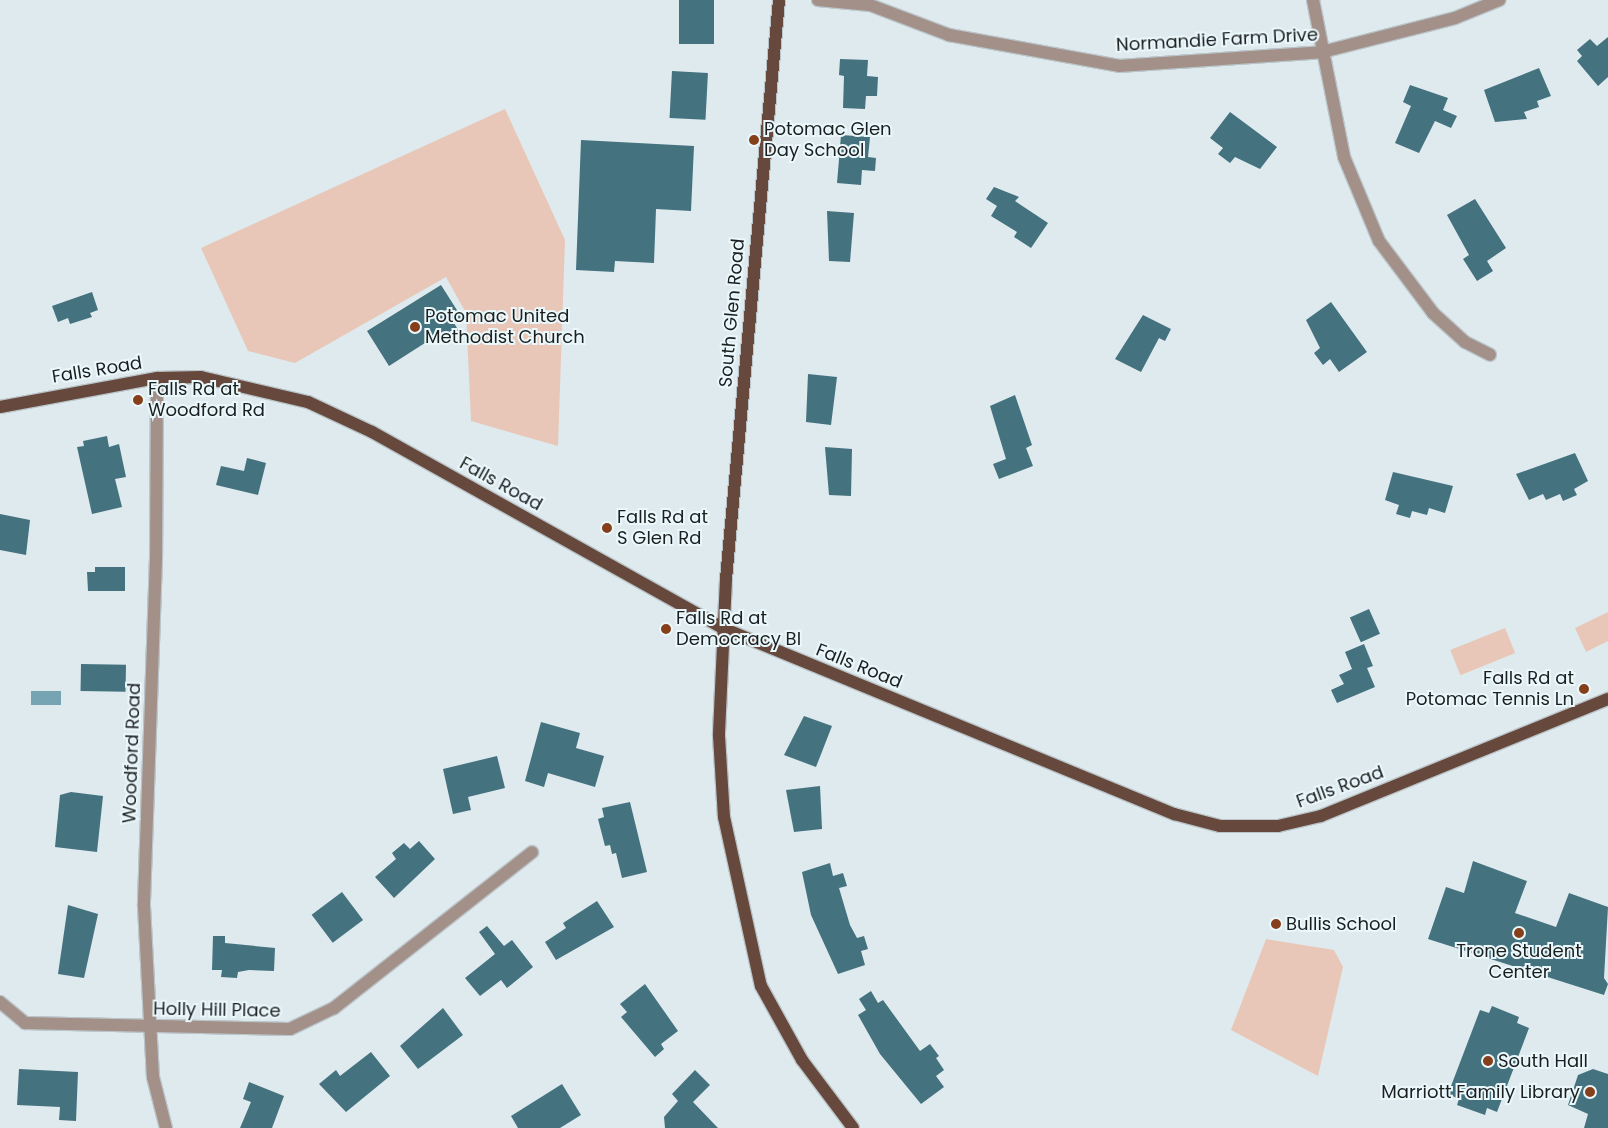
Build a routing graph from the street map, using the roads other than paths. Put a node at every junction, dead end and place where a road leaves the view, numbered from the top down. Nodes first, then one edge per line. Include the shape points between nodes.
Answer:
1 (779, 0) edge
2 (818, 0) edge
3 (1313, 0) edge
4 (1499, 0) edge
5 (1322, 52) junction
6 (1490, 354) dead end
7 (157, 378) junction
8 (0, 407) edge
9 (725, 630) junction
10 (1608, 699) edge
11 (532, 852) dead end
12 (0, 1002) edge
13 (149, 1026) junction
14 (166, 1128) edge
15 (853, 1128) edge

1 - 9 main road, South Glen Road
2 - 5 street, Normandie Farm Drive via 870,5 949,35 1119,66
3 - 5 street
4 - 5 street, Normandie Farm Drive via 1455,18
5 - 6 street via 1344,157 1379,241 1433,314 1465,342
7 - 8 main road, Falls Road
7 - 9 main road, Falls Road via 201,377 308,402 372,432
7 - 13 street, Woodford Road via 156,558 144,906
9 - 10 main road, Falls Road via 1174,814 1220,826 1278,826 1321,816
9 - 15 main road, South Glen Road via 719,736 724,817 744,924 761,986 802,1060
11 - 13 street, Holly Hill Place via 334,1008 290,1029
12 - 13 street, Holly Hill Place via 25,1023
13 - 14 street, Woodford Road via 154,1082

